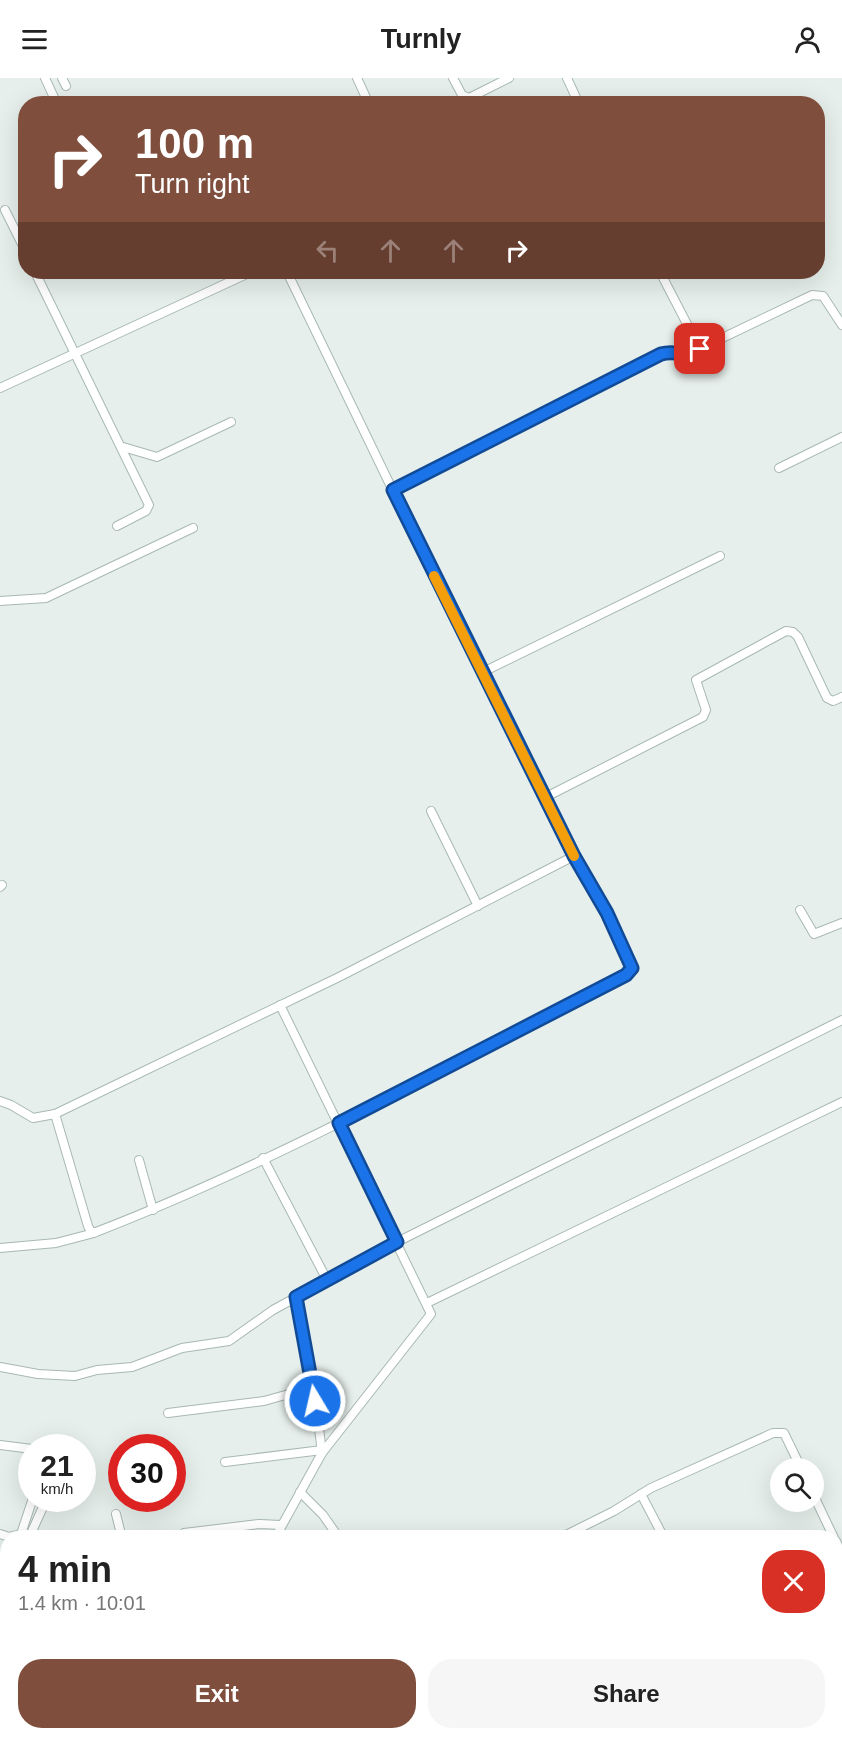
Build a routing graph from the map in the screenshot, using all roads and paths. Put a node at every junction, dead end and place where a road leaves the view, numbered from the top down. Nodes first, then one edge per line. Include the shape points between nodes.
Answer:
1 (45, 78) edge
2 (357, 78) edge
3 (453, 78) edge
4 (509, 78) edge
5 (567, 78) edge
6 (53, 96) edge
7 (365, 96) edge
8 (463, 96) edge
9 (478, 96) edge
10 (575, 96) edge
11 (5, 210) dead end
12 (18, 236) edge
13 (38, 279) edge
14 (236, 279) edge
15 (289, 279) edge
16 (664, 279) edge
17 (842, 325) edge
18 (700, 349) junction
19 (74, 353) junction
20 (0, 388) edge
21 (231, 422) dead end
22 (842, 437) edge
23 (123, 447) junction
24 (778, 468) dead end
25 (393, 490) junction
26 (117, 526) dead end
27 (193, 528) dead end
28 (720, 556) dead end
29 (0, 601) edge
30 (483, 672) junction
31 (842, 697) edge
32 (546, 797) junction
33 (431, 811) dead end
34 (574, 856) junction
35 (478, 906) junction
36 (800, 910) dead end
37 (842, 923) edge
38 (280, 1005) junction
39 (842, 1020) edge
40 (0, 1101) edge
41 (842, 1102) edge
42 (55, 1114) junction
43 (339, 1123) junction
44 (263, 1158) junction
45 (139, 1160) dead end
46 (153, 1210) junction
47 (94, 1233) junction
48 (397, 1242) junction
49 (0, 1248) edge
50 (327, 1280) junction
51 (296, 1297) junction
52 (427, 1304) junction
53 (0, 1367) edge
54 (314, 1387) junction
55 (168, 1413) dead end
56 (0, 1445) edge
57 (18, 1447) edge
58 (322, 1452) junction
59 (796, 1458) edge
60 (225, 1462) dead end
61 (300, 1492) junction
62 (641, 1494) junction
63 (28, 1512) edge
64 (41, 1512) edge
65 (822, 1512) edge
66 (116, 1514) dead end
67 (281, 1525) junction
68 (22, 1530) edge
69 (33, 1530) edge
70 (120, 1530) edge
71 (209, 1530) edge
72 (279, 1530) edge
73 (333, 1530) edge
74 (575, 1530) edge
75 (660, 1530) edge
76 (831, 1530) edge

1 - 6 street
2 - 7 street
3 - 8 street
4 - 9 street
5 - 10 street
11 - 12 street
13 - 19 street
14 - 19 street
15 - 25 street
16 - 18 street
17 - 18 street via 823,296 817,294
18 - 25 street via 686,355 661,354
19 - 20 street
19 - 23 street
21 - 23 street via 157,457
22 - 24 street
23 - 26 street via 149,506
25 - 30 street
27 - 29 street via 46,598
28 - 30 street
30 - 32 street
31 - 32 street via 833,701 827,698 798,637 786,632 696,680 706,710 703,717
32 - 34 street
33 - 35 street
34 - 35 street
34 - 43 street via 607,913 631,964 630,972
35 - 38 street
36 - 37 street via 814,934
38 - 42 street
38 - 43 street
39 - 48 street
40 - 42 street via 33,1118
41 - 52 street
42 - 47 street via 88,1226
43 - 44 street
43 - 48 street
44 - 46 street
44 - 50 street
45 - 46 street
46 - 47 street
47 - 49 street via 56,1243
48 - 50 street
48 - 52 street
50 - 51 street
51 - 53 street via 229,1341 182,1348 132,1367 68,1376
51 - 54 street
52 - 58 street via 430,1315
54 - 55 street via 264,1401
54 - 58 street
56 - 57 street
58 - 60 street
58 - 61 street
59 - 62 street via 785,1435 778,1431
61 - 67 street
61 - 73 street
62 - 74 street
62 - 75 street
63 - 68 street
64 - 69 street
65 - 76 street
66 - 70 street
67 - 71 street
67 - 72 street

